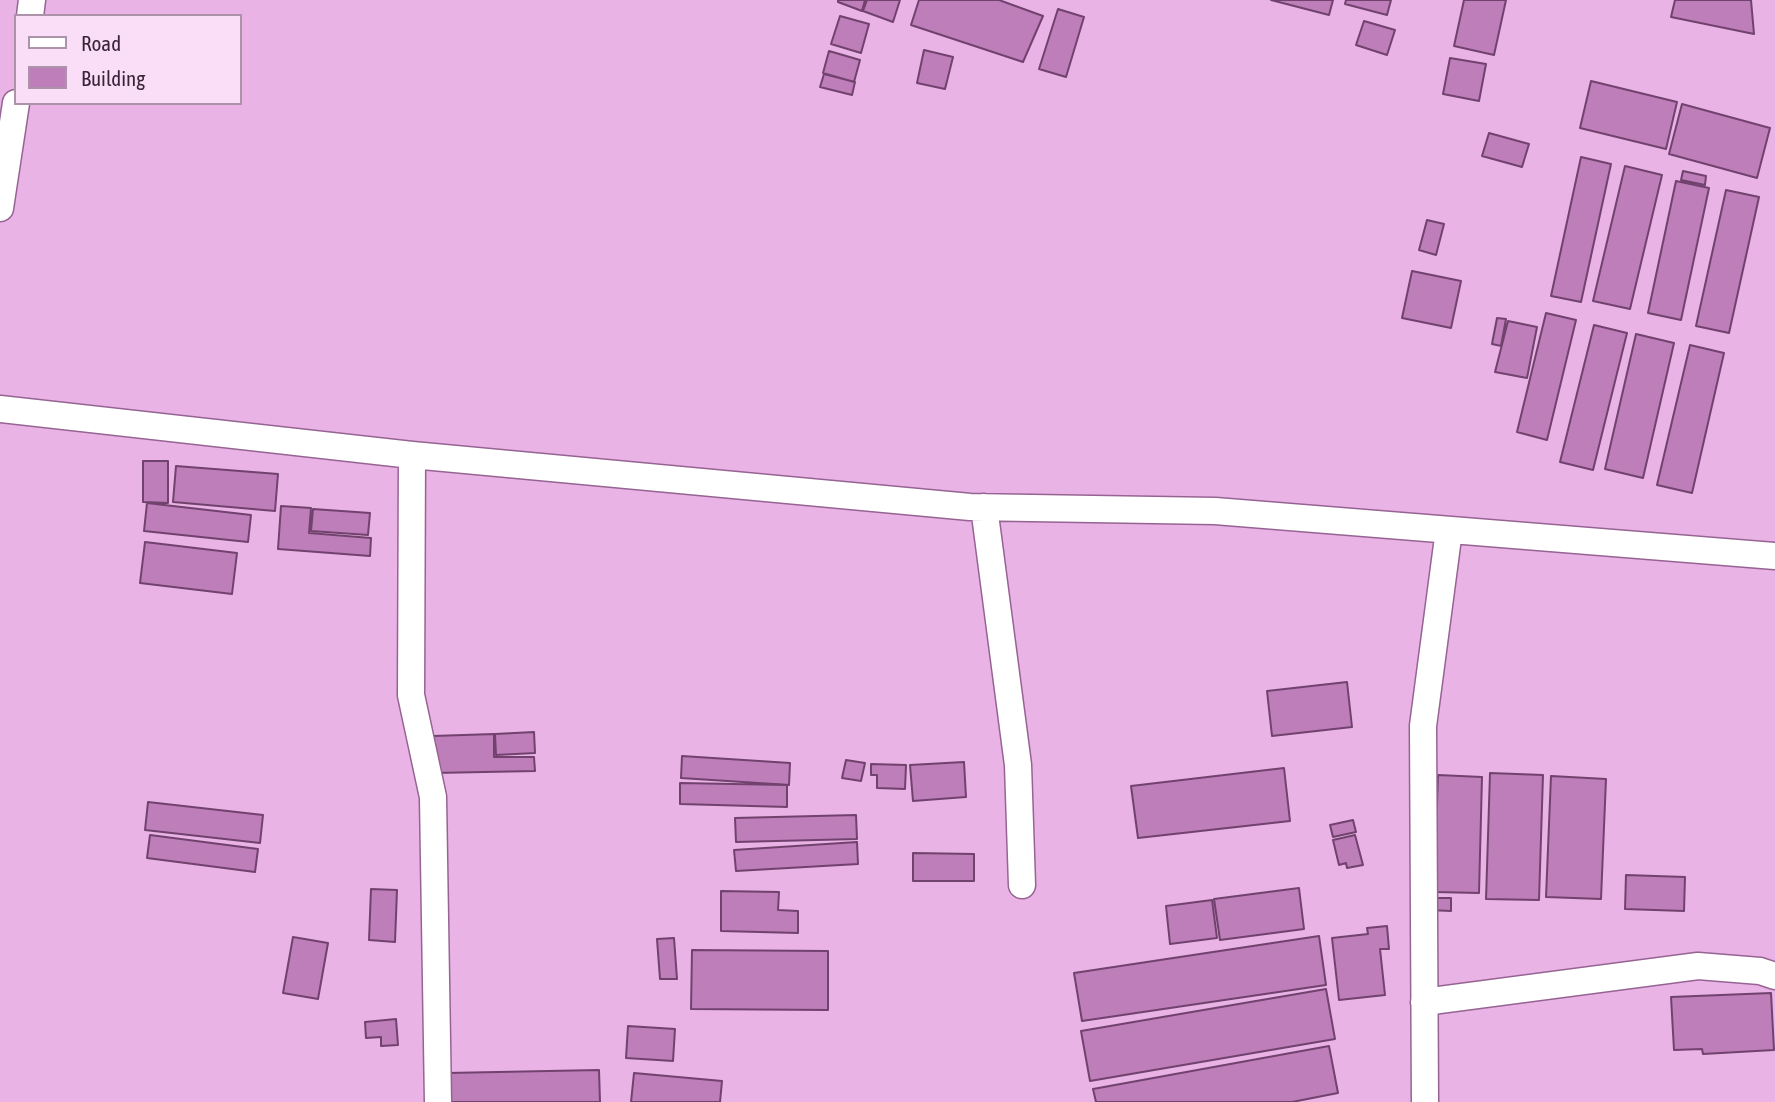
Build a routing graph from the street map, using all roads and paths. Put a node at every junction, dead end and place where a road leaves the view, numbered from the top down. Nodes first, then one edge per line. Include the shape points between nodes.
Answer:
1 (16, 105) edge
2 (0, 208) edge
3 (0, 409) edge
4 (412, 454) junction
5 (984, 507) junction
6 (1449, 530) junction
7 (1775, 556) edge
8 (1022, 885) dead end
9 (1775, 976) edge
10 (1424, 1002) junction
11 (438, 1102) edge
12 (1425, 1102) edge

1 - 2 street
3 - 4 street
4 - 5 street
4 - 11 street via 411,695 433,797
5 - 6 street via 1215,511
5 - 8 street via 1018,765
6 - 7 street
6 - 10 street via 1423,726
9 - 10 street via 1698,966
10 - 12 street

